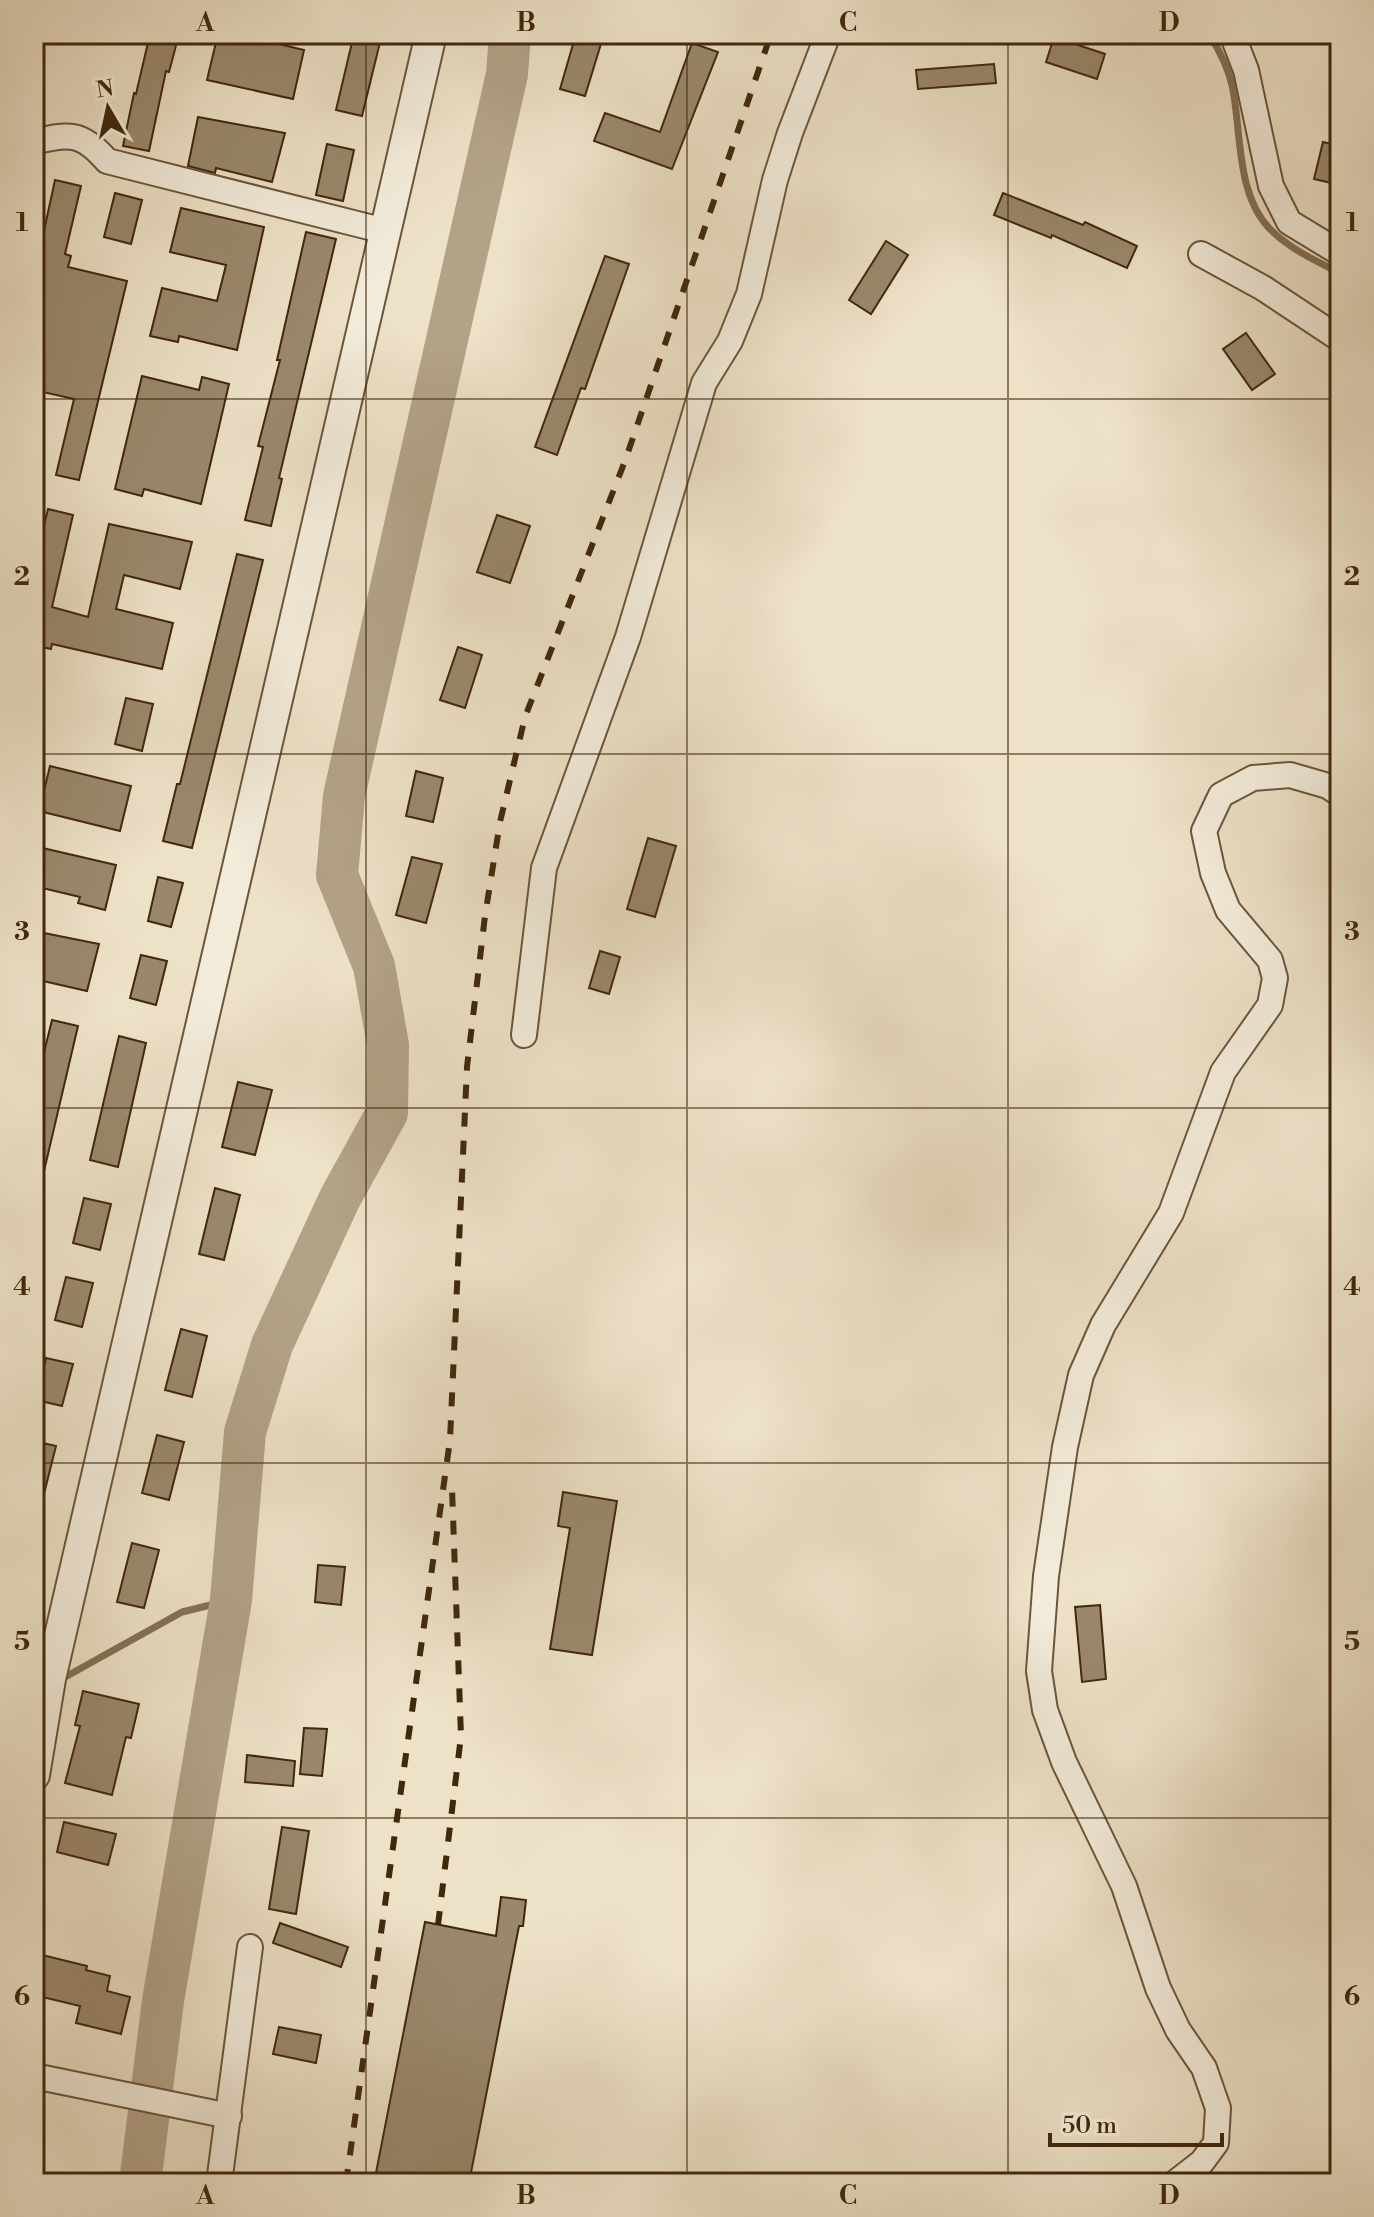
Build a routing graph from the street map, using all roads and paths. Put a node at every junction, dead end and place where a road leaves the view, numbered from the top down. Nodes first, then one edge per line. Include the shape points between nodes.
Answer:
1 (431, 34) edge
2 (828, 34) edge
3 (1232, 34) edge
4 (34, 142) edge
5 (385, 231) junction
6 (1340, 253) edge
7 (1201, 254) dead end
8 (1340, 339) edge
9 (1340, 794) edge
10 (524, 1035) dead end
11 (39, 1718) edge
12 (34, 1775) edge
13 (250, 1947) dead end
14 (34, 2076) edge
15 (229, 2116) junction
16 (219, 2183) edge
17 (1175, 2183) edge

1 - 5 street
2 - 10 street via 775,180 749,294 730,341 704,383 628,637 544,868
3 - 6 street via 1246,70 1271,186 1289,222
4 - 5 street via 78,137 93,144 107,161
5 - 11 street
7 - 8 street
9 - 17 street via 1290,775 1253,778 1221,795 1204,831 1228,910 1270,960 1275,978 1270,1005 1223,1072 1171,1213 1103,1325 1081,1375 1046,1576 1039,1671 1045,1710 1124,1886 1158,1988 1204,2068 1218,2108 1216,2143
11 - 12 street
13 - 15 street
14 - 15 street
15 - 16 street

